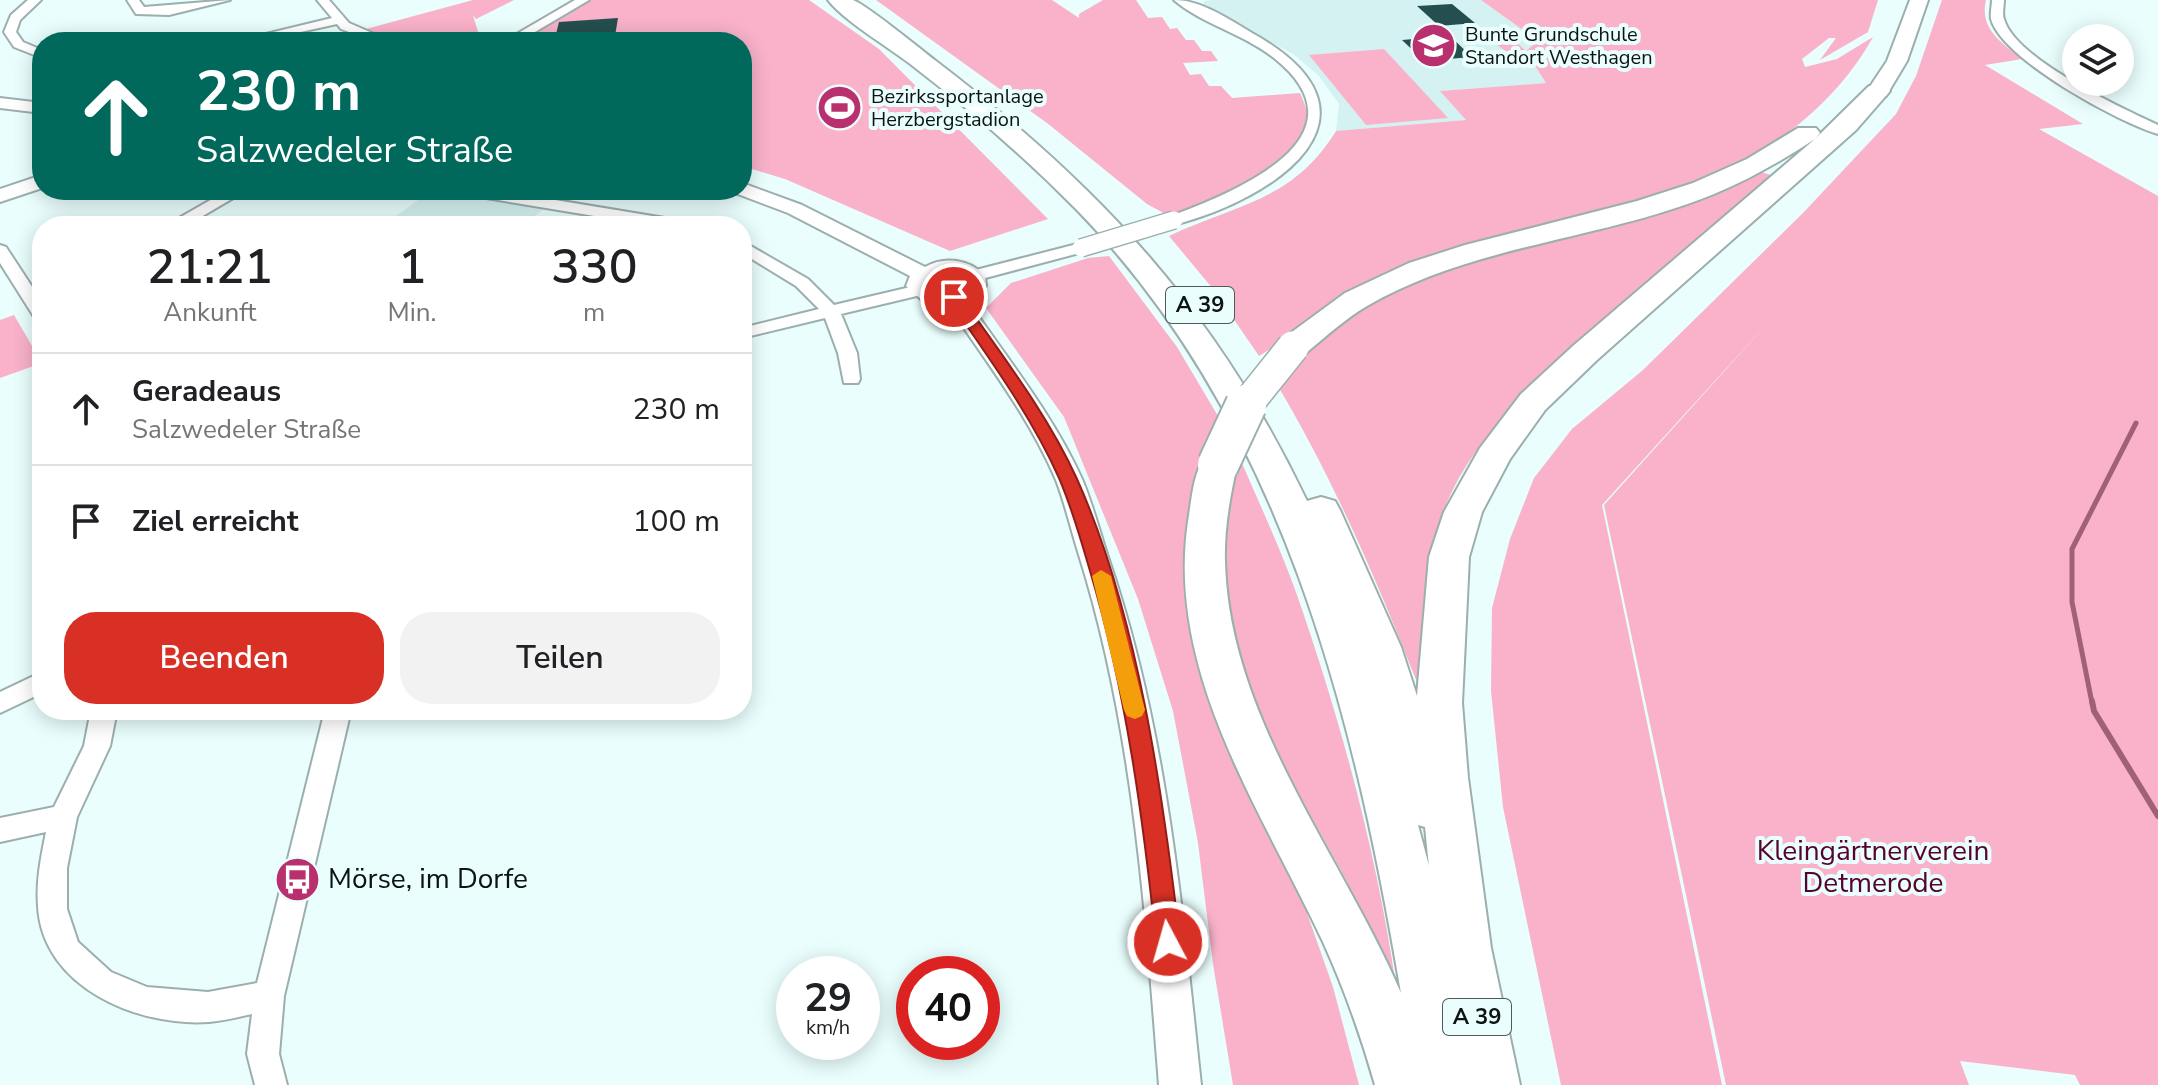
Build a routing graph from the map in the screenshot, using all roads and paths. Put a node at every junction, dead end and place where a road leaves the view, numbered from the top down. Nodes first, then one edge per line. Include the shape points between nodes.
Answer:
1 (35, 0) edge
2 (133, 0) edge
3 (224, 0) edge
4 (323, 0) edge
5 (583, 0) edge
6 (839, 0) edge
7 (857, 0) edge
8 (1184, 0) edge
9 (1898, 0) edge
10 (1919, 0) edge
11 (1998, 0) edge
12 (0, 12) edge
13 (18, 12) junction
14 (339, 20) junction
15 (284, 32) edge
16 (359, 32) edge
17 (527, 32) edge
18 (1885, 34) dead end
19 (32, 51) edge
20 (1866, 88) junction
21 (0, 103) edge
22 (32, 107) edge
23 (2158, 130) edge
24 (32, 185) edge
25 (752, 193) edge
26 (0, 196) edge
27 (221, 200) edge
28 (528, 200) edge
29 (192, 216) edge
30 (623, 216) edge
31 (0, 250) edge
32 (752, 252) edge
33 (974, 276) junction
34 (921, 282) junction
35 (32, 295) edge
36 (954, 297) junction
37 (832, 310) junction
38 (752, 330) edge
39 (851, 379) dead end
40 (32, 687) edge
41 (0, 703) edge
42 (102, 720) edge
43 (336, 720) edge
44 (63, 817) junction
45 (0, 830) edge
46 (1464, 948) junction
47 (269, 996) junction
48 (271, 1085) edge
49 (1180, 1085) edge
50 (1404, 1085) edge
51 (1445, 1085) edge
52 (1491, 1085) edge

1 - 13 street
2 - 3 street via 140,11 152,12
4 - 14 street
5 - 17 street
6 - 51 highway, A 39 via 967,95 1059,175 1139,260 1231,392 1296,518 1368,720 1411,895
7 - 46 highway, A 39 via 984,91 1077,171 1159,255 1242,366 1322,513 1379,647 1420,777
8 - 33 street, bridge via 1292,67 1312,95 1315,114 1303,148 1276,174 1235,198
9 - 18 highway
10 - 20 highway via 1897,61
11 - 23 street via 1994,16 2011,43 2078,89
12 - 13 street
13 - 19 street via 6,27 9,40
14 - 15 street
14 - 16 street
20 - 46 highway via 1847,125 1533,402 1493,456 1463,512 1449,557 1439,703
20 - 50 highway, bridge via 1780,153 1737,177 1647,209 1429,266 1338,309 1269,372 1234,421 1205,526 1207,603 1222,668 1267,781 1369,982
21 - 22 street
24 - 26 street
25 - 34 street via 795,209
27 - 29 street
28 - 30 street
31 - 35 street
32 - 37 street via 800,281
33 - 34 street via 951,267
33 - 36 street via 975,286
34 - 36 street via 938,298
34 - 37 street
36 - 49 street via 1040,424 1069,480 1111,609 1158,849
37 - 38 street
37 - 39 street via 850,355
40 - 41 street
42 - 44 street via 97,746
43 - 47 street
44 - 45 street
44 - 47 street via 52,909 66,951 100,982 146,1002 208,1007
46 - 52 highway, A 39
47 - 48 street via 263,1054

